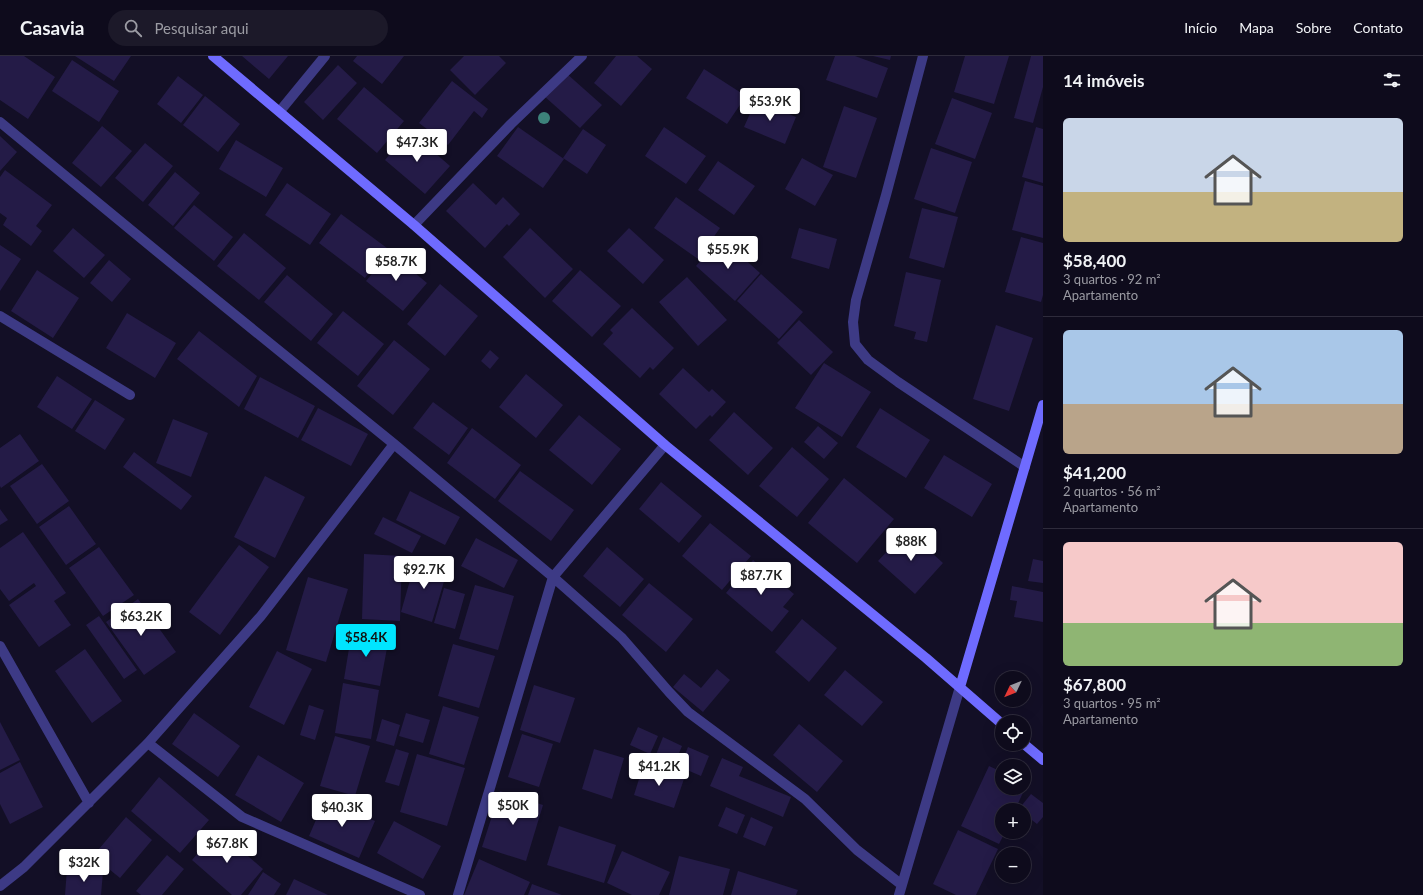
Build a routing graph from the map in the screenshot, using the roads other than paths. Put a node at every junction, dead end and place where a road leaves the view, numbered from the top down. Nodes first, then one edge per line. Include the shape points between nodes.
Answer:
1 (213, 56) edge
2 (325, 56) edge
3 (582, 56) edge
4 (923, 56) edge
5 (280, 111) junction
6 (0, 122) edge
7 (414, 226) junction
8 (0, 316) edge
9 (130, 395) dead end
10 (1043, 405) edge
11 (394, 444) junction
12 (665, 445) junction
13 (1025, 467) junction
14 (553, 577) junction
15 (0, 646) edge
16 (960, 687) junction
17 (995, 718) edge
18 (148, 742) junction
19 (1031, 750) edge
20 (1043, 760) edge
21 (90, 803) junction
22 (0, 886) edge
23 (900, 890) edge
24 (420, 895) edge
25 (458, 895) edge

1 - 5 main road
2 - 5 street
3 - 7 street via 511,124
4 - 13 street via 856,300 853,322 855,344 868,360 898,382
5 - 7 main road
6 - 11 street
7 - 12 main road
8 - 9 street
10 - 13 main road
11 - 14 street
11 - 18 street via 261,616
12 - 14 street
12 - 16 main road
13 - 16 main road
14 - 23 street via 622,638 688,712 805,799
14 - 25 street
15 - 21 street
16 - 17 main road
16 - 23 street
18 - 21 street
18 - 24 street via 242,817
19 - 20 main road
21 - 22 street via 24,867

